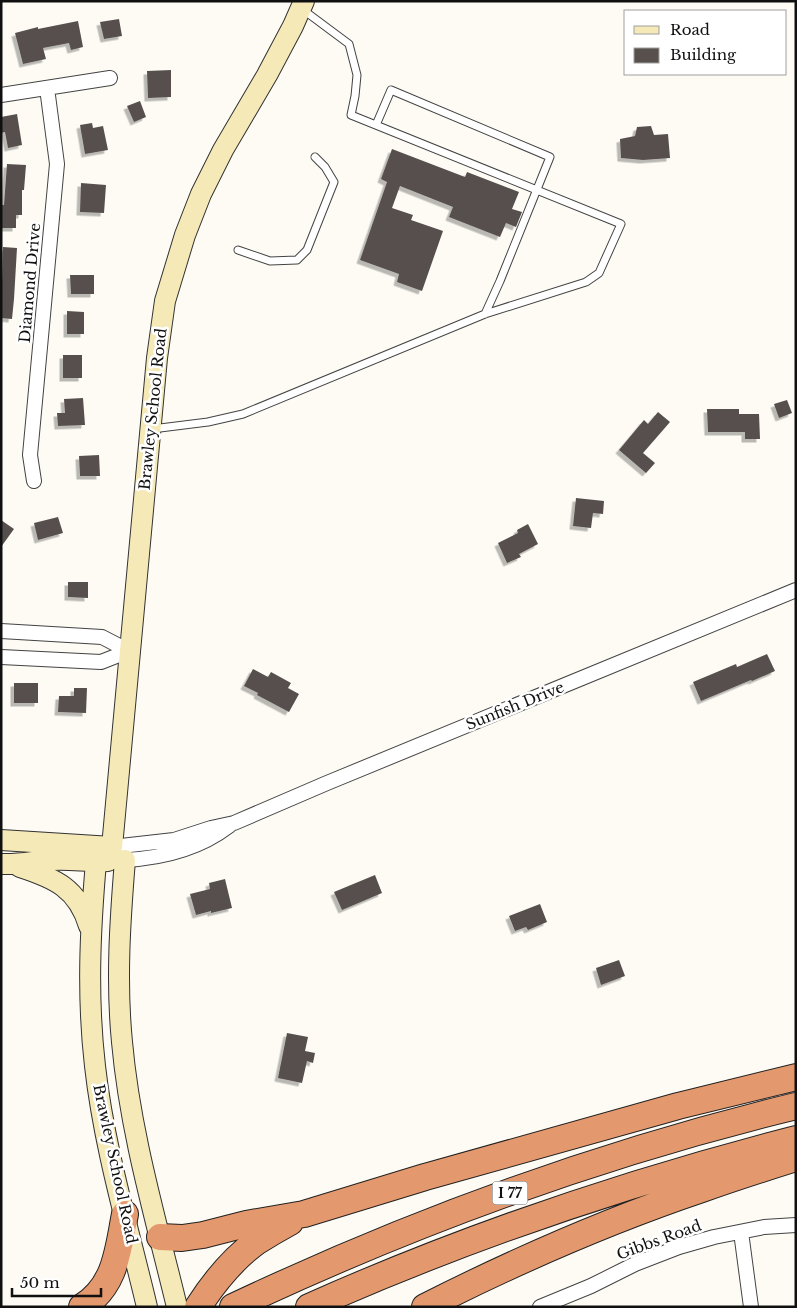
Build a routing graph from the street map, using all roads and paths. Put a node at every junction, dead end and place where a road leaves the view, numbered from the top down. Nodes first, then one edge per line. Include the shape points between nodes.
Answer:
1 (303, 5) edge
2 (110, 78) dead end
3 (47, 88) junction
4 (1, 95) edge
5 (376, 125) junction
6 (315, 158) dead end
7 (537, 190) junction
8 (238, 250) dead end
9 (485, 314) junction
10 (150, 429) junction
11 (34, 481) dead end
12 (796, 590) edge
13 (1, 631) edge
14 (129, 651) junction
15 (1, 657) edge
16 (234, 823) junction
17 (1, 840) edge
18 (119, 853) junction
19 (96, 862) junction
20 (7, 864) edge
21 (90, 931) junction
22 (796, 1078) edge
23 (796, 1106) edge
24 (796, 1139) edge
25 (796, 1158) edge
26 (125, 1214) junction
27 (304, 1214) junction
28 (796, 1225) edge
29 (740, 1232) junction
30 (160, 1237) junction
31 (191, 1301) edge
32 (82, 1307) edge
33 (147, 1307) edge
34 (233, 1307) edge
35 (309, 1307) edge
36 (425, 1307) edge
37 (540, 1307) edge
38 (751, 1307) edge

1 - 5 lane via 349,44 356,75 356,96 351,115
1 - 10 main road, Brawley School Road via 223,150 185,234 166,301
2 - 3 street
3 - 4 street
3 - 11 street, Diamond Drive via 58,164 30,455
5 - 7 lane
5 - 7 lane via 391,90 550,158
6 - 8 lane via 334,182 307,250 297,260 270,261
7 - 9 lane
7 - 9 lane via 621,224 600,273 586,282
9 - 10 lane via 243,414
10 - 14 main road, Brawley School Road
12 - 16 street, Sunfish Drive
13 - 14 street via 102,637
14 - 15 street via 101,662
14 - 18 main road, Brawley School Road
16 - 18 street, Sunfish Drive
16 - 18 street, Sunfish Drive via 215,837 183,850 156,857
17 - 18 main road
18 - 19 main road
18 - 30 main road, Brawley School Road via 119,998 126,1083
19 - 20 main road via 54,860
19 - 21 main road, Brawley School Road
20 - 21 main road via 41,874 64,886 82,907
21 - 26 main road, Brawley School Road via 90,1013 96,1072 105,1131
22 - 27 highway via 678,1106
23 - 34 highway, I 77 via 628,1154 488,1201 359,1251
24 - 35 highway, I 77 via 681,1170 550,1212 430,1256
25 - 36 highway via 630,1216
26 - 32 highway via 110,1276 98,1294
26 - 33 main road, Brawley School Road
27 - 30 highway via 203,1235
27 - 31 highway via 256,1242
28 - 29 street, Gibbs Road
29 - 37 street, Gibbs Road via 679,1247
29 - 38 street
30 - 31 main road, Brawley School Road

